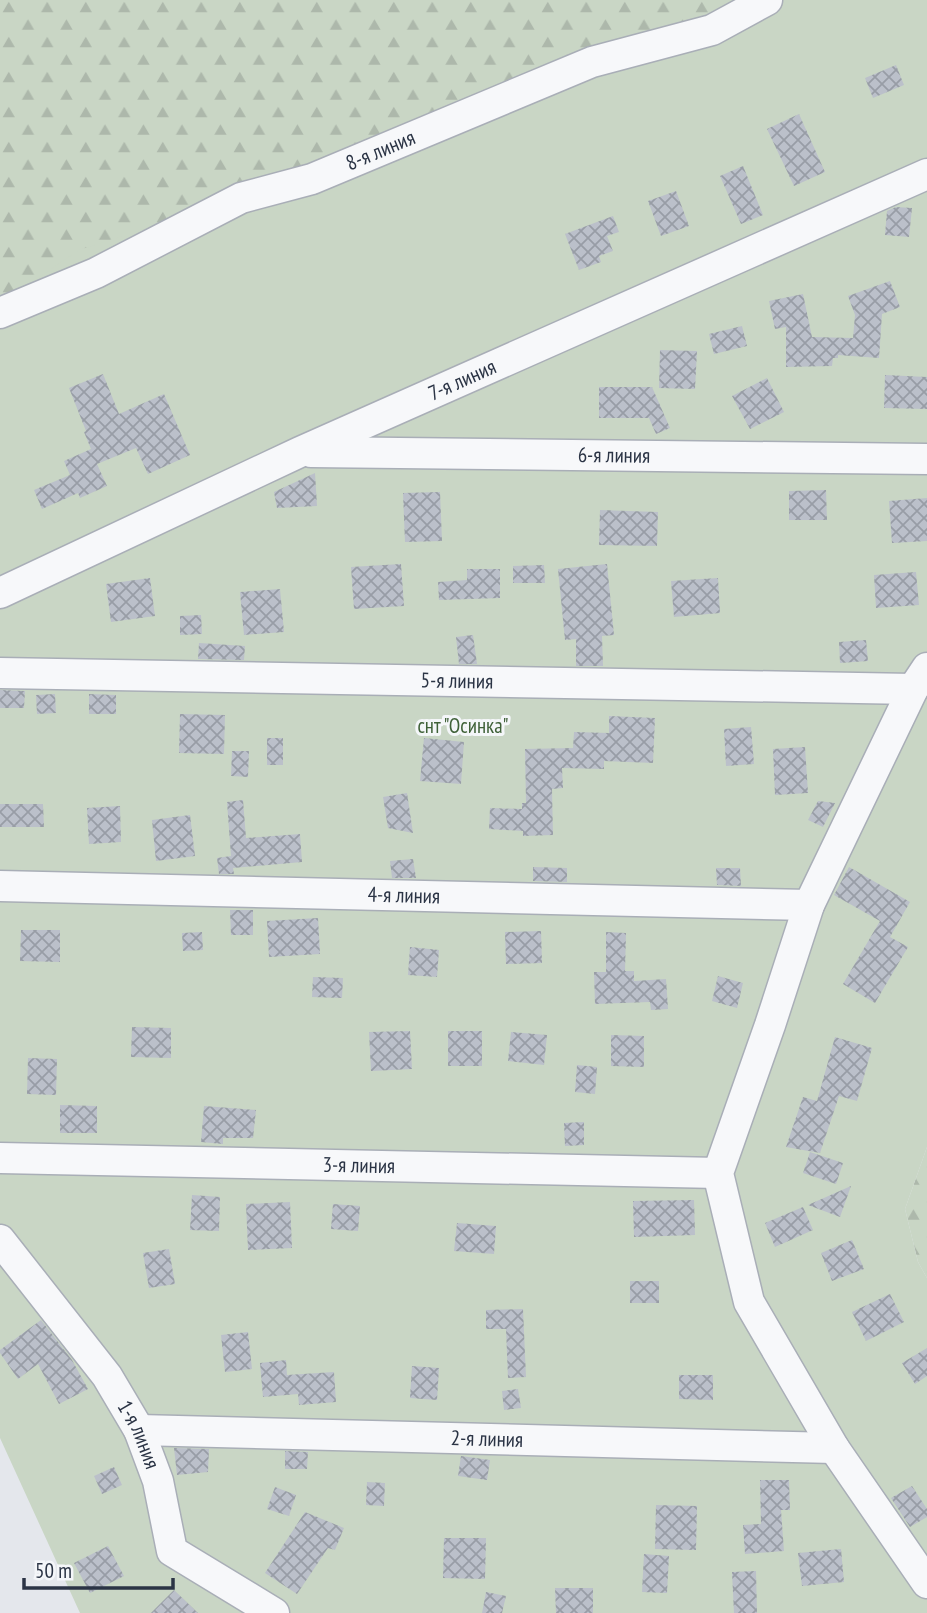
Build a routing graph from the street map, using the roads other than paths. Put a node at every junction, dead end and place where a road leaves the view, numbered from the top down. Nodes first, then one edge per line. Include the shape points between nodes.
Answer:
1 (767, 0) edge
2 (927, 174) edge
3 (0, 313) edge
4 (300, 452) junction
5 (927, 459) edge
6 (0, 593) edge
7 (0, 673) edge
8 (920, 678) edge
9 (0, 886) edge
10 (809, 905) junction
11 (0, 1157) edge
12 (718, 1172) junction
13 (0, 1240) edge
14 (139, 1430) junction
15 (834, 1448) junction
16 (927, 1583) edge
17 (274, 1613) edge

1 - 3 street, 8-я линия via 712,30 592,62 312,179 241,198 96,273
2 - 4 street, 7-я линия
4 - 5 street, 6-я линия
4 - 6 street, 7-я линия
7 - 8 street, 5-я линия
8 - 10 street
9 - 10 street, 4-я линия
10 - 12 street
11 - 12 street, 3-я линия
12 - 15 street via 749,1302
13 - 14 street, 1-я линия via 107,1376
14 - 15 street, 2-я линия
14 - 17 street, 1-я линия via 158,1481 172,1551
15 - 16 street

